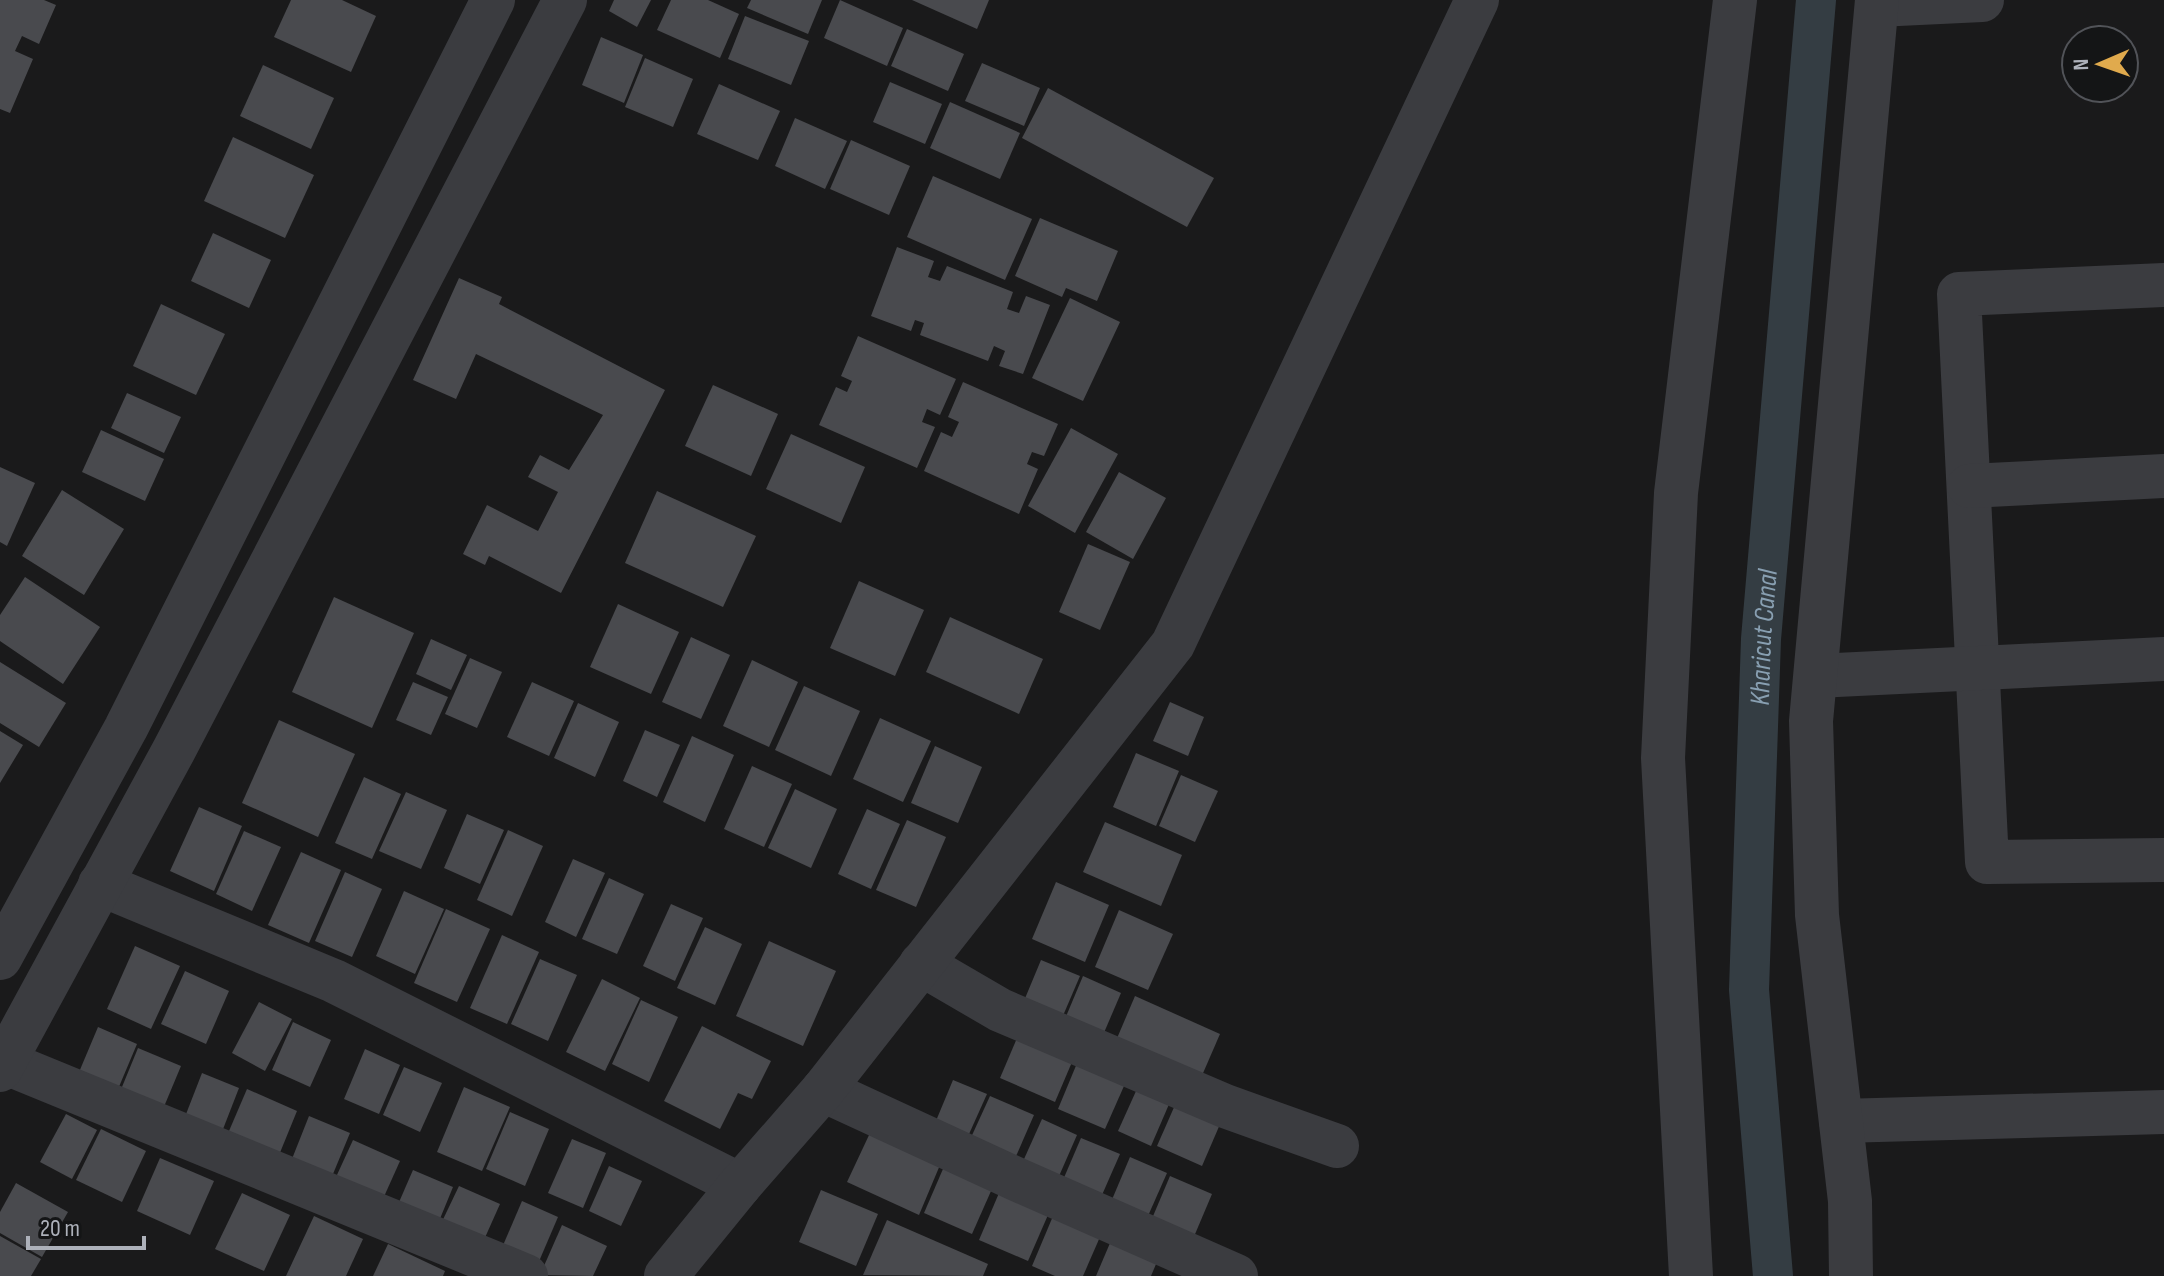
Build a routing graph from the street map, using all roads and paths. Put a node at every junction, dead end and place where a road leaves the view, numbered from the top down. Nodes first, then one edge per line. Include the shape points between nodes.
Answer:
1 (493, 0) edge
2 (565, 0) edge
3 (1477, 0) edge
4 (1735, 0) edge
5 (1982, 0) edge
6 (1877, 2) edge
7 (2164, 285) edge
8 (2164, 476) edge
9 (1969, 486) junction
10 (2164, 659) edge
11 (1978, 668) junction
12 (1816, 676) junction
13 (2164, 860) edge
14 (100, 884) junction
15 (0, 958) edge
16 (921, 964) junction
17 (2, 1066) edge
18 (823, 1090) junction
19 (2164, 1112) edge
20 (1841, 1121) junction
21 (1337, 1146) dead end
22 (740, 1185) junction
23 (526, 1276) edge
24 (666, 1276) edge
25 (1236, 1276) edge
26 (1691, 1276) edge
27 (1851, 1276) edge

1 - 15 street via 126,728
2 - 14 street
3 - 16 street via 1173,644
4 - 26 street via 1676,493 1663,758
5 - 6 street
6 - 12 street
7 - 9 street via 1959,294
8 - 9 street
9 - 11 street
10 - 11 street
11 - 12 street
11 - 13 street via 1987,862
12 - 20 street via 1811,721 1817,915
14 - 17 street
14 - 22 street via 334,981
16 - 18 street
16 - 21 street via 1000,1010 1225,1106
17 - 23 street
18 - 22 street
18 - 25 street
19 - 20 street
20 - 27 street
22 - 24 street

